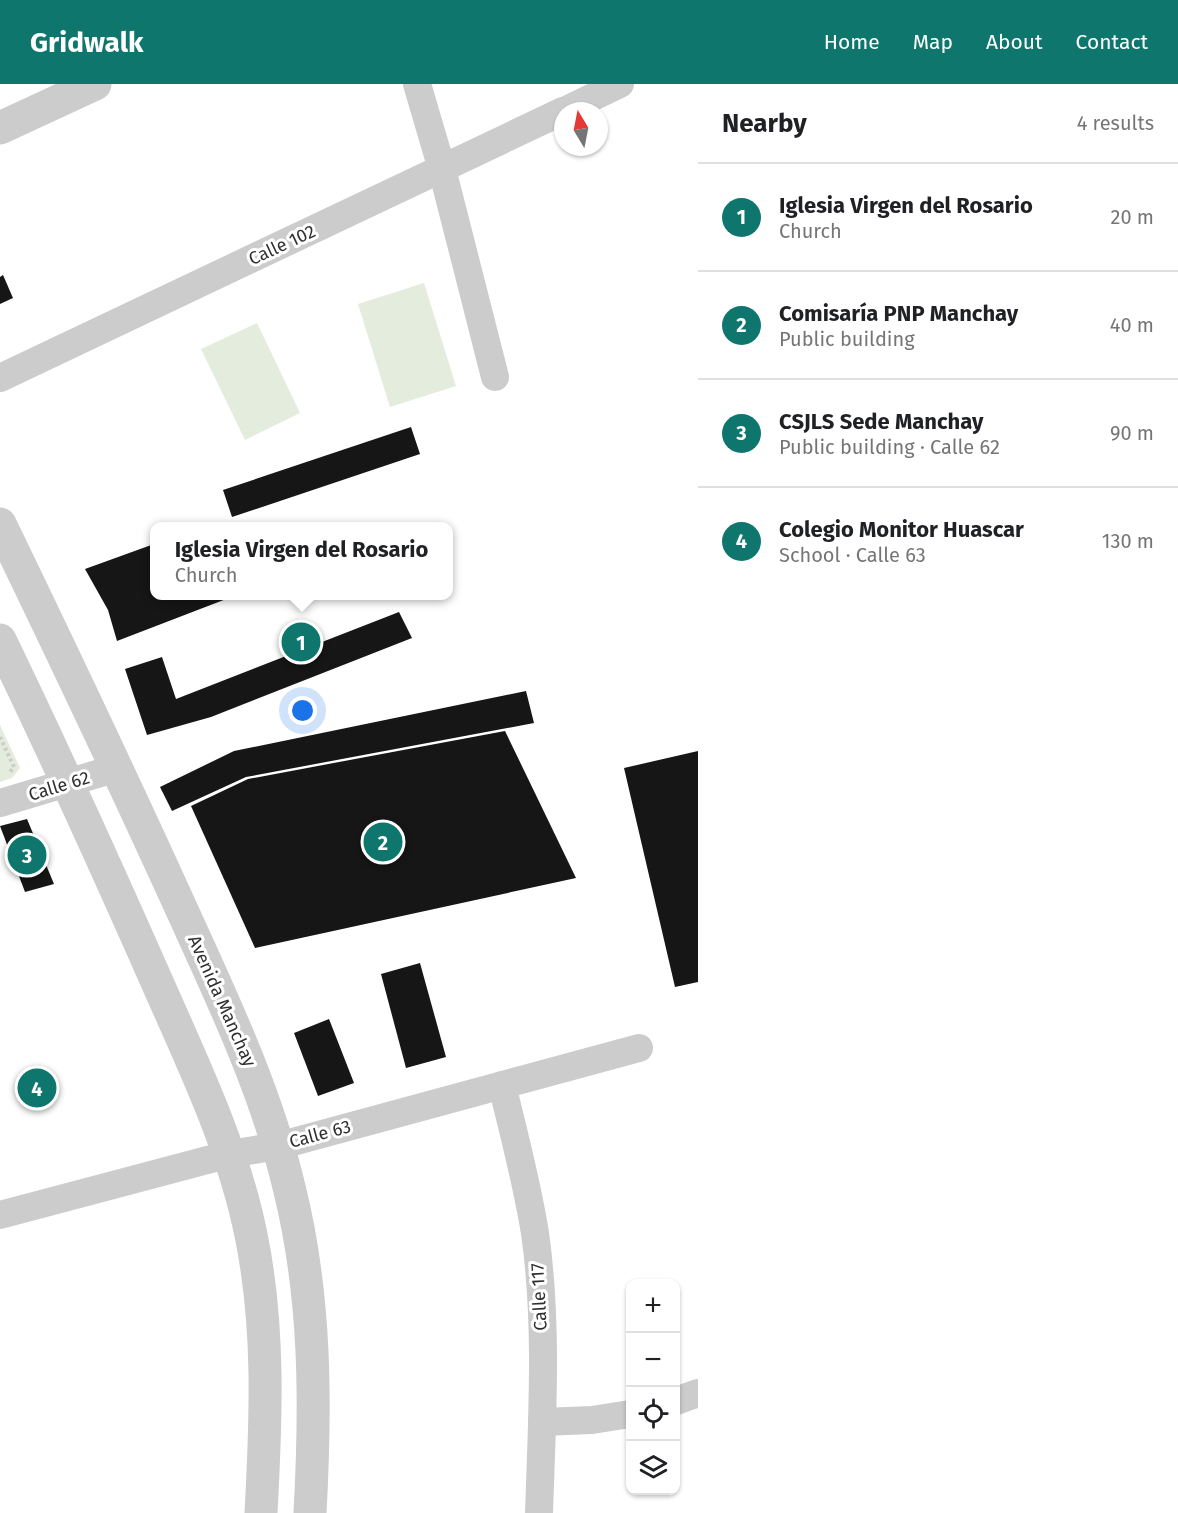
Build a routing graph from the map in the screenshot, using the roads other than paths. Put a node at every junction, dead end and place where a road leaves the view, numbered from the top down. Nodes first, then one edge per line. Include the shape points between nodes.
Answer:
1 (95, 84) edge
2 (417, 84) edge
3 (620, 84) edge
4 (582, 102) edge
5 (554, 115) edge
6 (0, 128) edge
7 (442, 169) junction
8 (495, 377) dead end
9 (0, 378) edge
10 (0, 524) edge
11 (0, 640) edge
12 (117, 768) junction
13 (69, 783) junction
14 (0, 803) edge
15 (639, 1048) dead end
16 (502, 1085) junction
17 (278, 1146) junction
18 (230, 1154) junction
19 (0, 1215) edge
20 (698, 1393) edge
21 (680, 1399) edge
22 (626, 1415) edge
23 (542, 1422) junction
24 (261, 1513) edge
25 (310, 1513) edge
26 (539, 1513) edge

1 - 6 street
2 - 7 street
3 - 4 street, Calle 102
5 - 7 street, Calle 102
7 - 8 street
7 - 9 street, Calle 102
10 - 12 street, Avenida Manchay
11 - 13 street
12 - 13 street, Calle 62
12 - 17 street, Avenida Manchay via 243,1046
13 - 14 street, Calle 62
13 - 18 street
15 - 16 street, Calle 63
16 - 17 street, Calle 63
16 - 23 street, Calle 117 via 535,1235 542,1330
17 - 18 street, Calle 63
17 - 25 street, Avenida Manchay via 302,1253 312,1332
18 - 19 street, Calle 63
18 - 24 street via 250,1226 262,1301 265,1423
20 - 21 street
22 - 23 street
23 - 26 street, Calle 117

